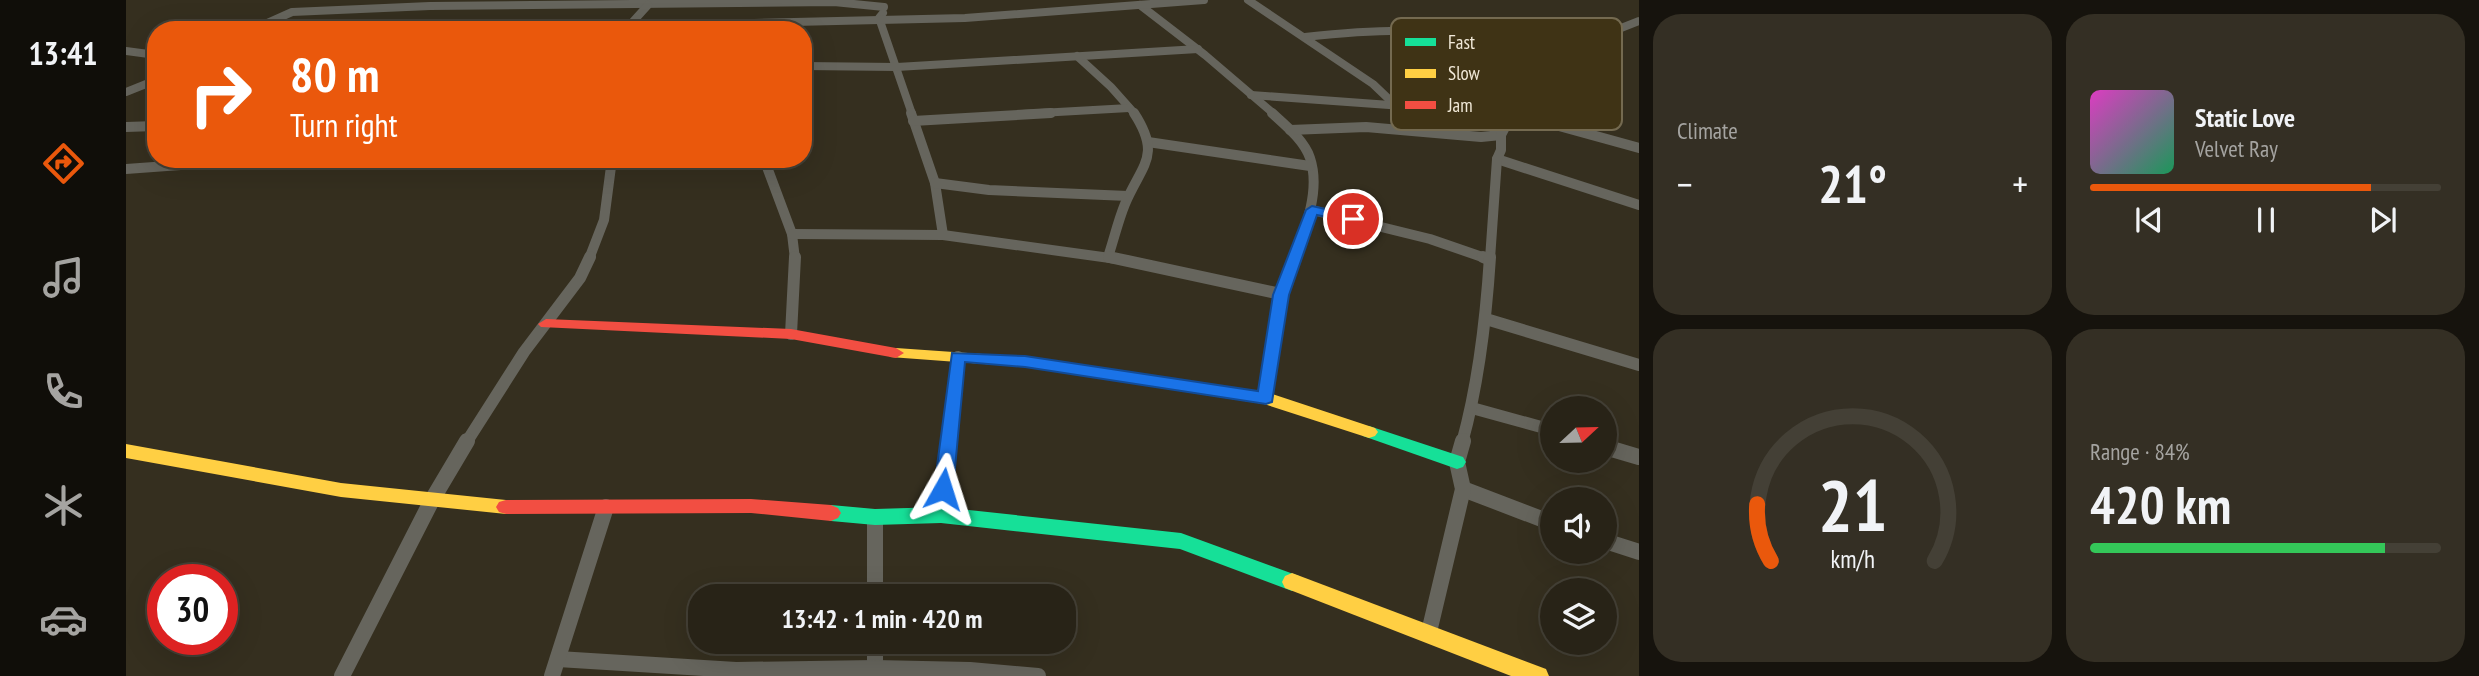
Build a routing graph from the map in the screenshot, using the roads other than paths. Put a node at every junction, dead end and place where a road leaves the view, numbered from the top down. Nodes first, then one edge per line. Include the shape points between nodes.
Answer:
1 (1205, 0) edge
2 (1248, 0) edge
3 (734, 1) edge
4 (811, 2) junction
5 (887, 3) edge
6 (1015, 3) dead end
7 (648, 5) junction
8 (1140, 5) junction
9 (596, 6) junction
10 (381, 8) junction
11 (586, 13) dead end
12 (1012, 14) junction
13 (879, 18) junction
14 (810, 20) junction
15 (271, 21) edge
16 (366, 21) edge
17 (633, 21) edge
18 (787, 21) edge
19 (1391, 29) edge
20 (1305, 37) junction
21 (1198, 49) junction
22 (126, 51) edge
23 (147, 54) edge
24 (1077, 56) junction
25 (812, 66) edge
26 (897, 67) junction
27 (147, 84) edge
28 (126, 92) edge
29 (1251, 95) junction
30 (1391, 101) edge
31 (1391, 105) edge
32 (1129, 108) junction
33 (913, 121) junction
34 (147, 126) edge
35 (126, 127) edge
36 (1391, 129) edge
37 (1290, 130) junction
38 (1400, 130) edge
39 (1503, 130) edge
40 (1568, 130) edge
41 (1501, 135) junction
42 (1148, 142) junction
43 (1639, 148) edge
44 (1497, 159) junction
45 (1310, 166) junction
46 (147, 167) edge
47 (611, 168) edge
48 (767, 168) edge
49 (126, 169) edge
50 (935, 183) junction
51 (1128, 196) junction
52 (1639, 205) edge
53 (1312, 210) junction
54 (792, 234) junction
55 (943, 235) junction
56 (1108, 257) junction
57 (1488, 259) junction
58 (1281, 295) junction
59 (1486, 319) junction
60 (546, 324) junction
61 (791, 334) junction
62 (958, 357) junction
63 (1639, 365) edge
64 (1266, 398) junction
65 (1472, 408) junction
66 (1540, 427) edge
67 (126, 451) edge
68 (1617, 451) edge
69 (1639, 457) edge
70 (1457, 462) junction
71 (1463, 489) junction
72 (432, 500) junction
73 (606, 506) junction
74 (941, 515) junction
75 (875, 517) junction
76 (1540, 518) edge
77 (1617, 545) edge
78 (1639, 552) edge
79 (875, 584) edge
80 (1429, 632) junction
81 (875, 654) edge
82 (555, 668) edge
83 (875, 668) junction
84 (971, 673) edge
85 (342, 676) edge
86 (1038, 676) edge
87 (1538, 676) edge

1 - 8 street
2 - 20 street
3 - 4 street
3 - 7 street
4 - 5 street
4 - 14 street
5 - 13 street
6 - 12 street
7 - 9 street
7 - 17 street
8 - 12 street
8 - 21 street
9 - 10 street
9 - 11 street
10 - 15 street via 288,13
10 - 16 street
12 - 13 street
13 - 14 street
13 - 26 street
14 - 18 street
19 - 20 street
20 - 30 street
21 - 24 street
21 - 29 street
22 - 23 street
24 - 26 street
24 - 32 street
25 - 26 street
26 - 33 street
27 - 28 street
29 - 31 street
29 - 37 street
32 - 33 street
32 - 42 street
33 - 50 street
34 - 35 street
36 - 37 street
37 - 45 street via 1311,159
38 - 41 street
39 - 41 street
40 - 43 street
41 - 44 street
42 - 45 street
42 - 51 street via 1144,173
44 - 52 street
44 - 57 street
45 - 53 street
46 - 49 street
47 - 60 street via 596,244 580,278
48 - 54 street
50 - 51 street
50 - 55 street
51 - 56 street
53 - 57 street via 1430,239
53 - 58 street
54 - 55 street
54 - 61 street via 796,267
55 - 56 street
56 - 58 street
57 - 59 street
58 - 64 street
59 - 63 street
59 - 65 street
60 - 61 street
60 - 72 street via 506,377
61 - 62 street via 894,353
62 - 64 street via 1025,362
62 - 74 street
64 - 70 street
65 - 66 street
65 - 70 street
67 - 72 street via 341,490
68 - 69 street
70 - 71 street
71 - 76 street
71 - 80 street
72 - 73 street via 495,508
72 - 85 street
73 - 75 street via 751,506
73 - 82 street
74 - 75 street
74 - 80 street via 1181,541
75 - 79 street
77 - 78 street
80 - 87 street
81 - 83 street
82 - 83 street
83 - 84 street
84 - 86 street

